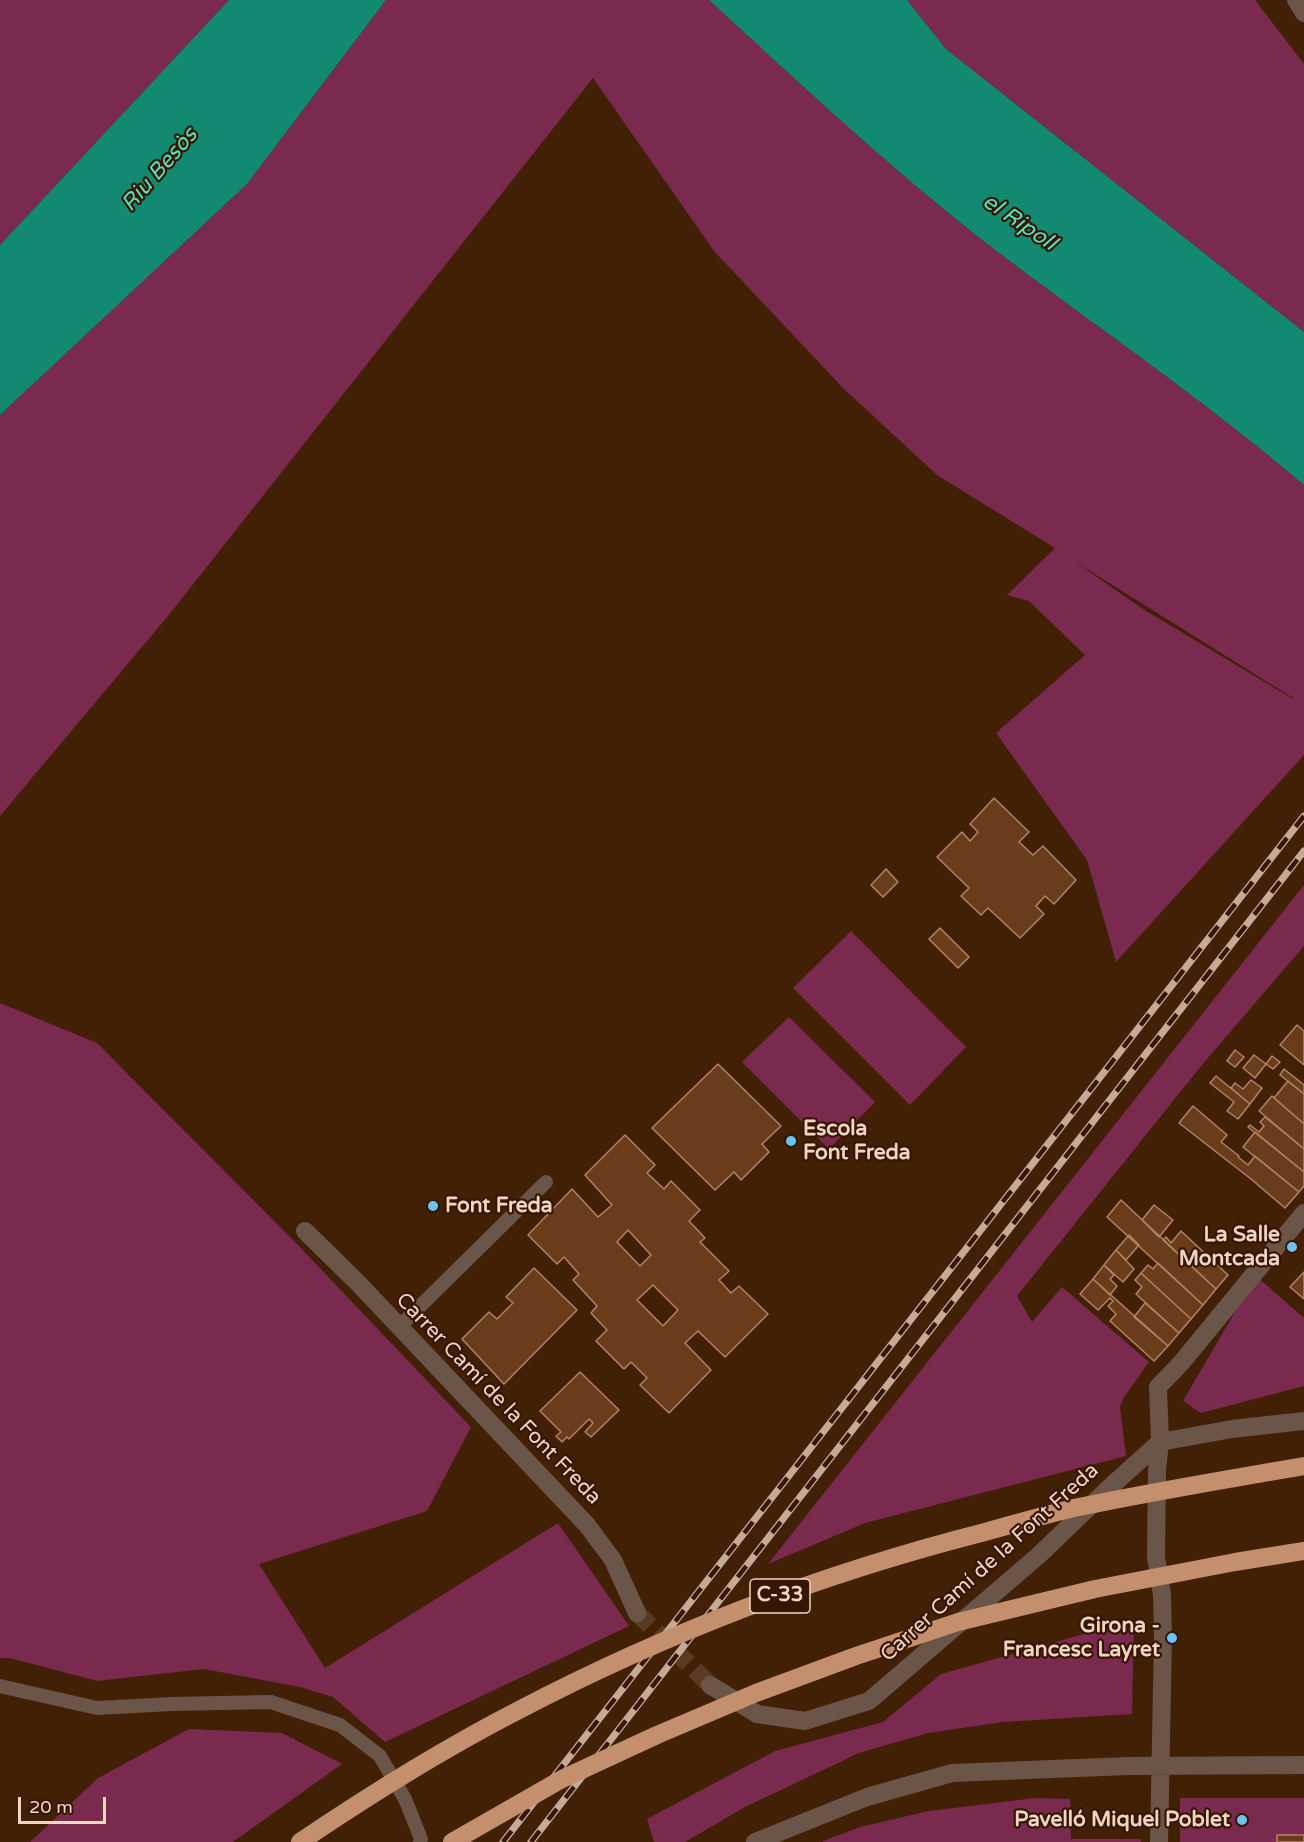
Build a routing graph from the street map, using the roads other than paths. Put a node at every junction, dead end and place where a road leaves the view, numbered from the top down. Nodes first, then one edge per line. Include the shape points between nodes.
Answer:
1 (1296, 0) edge
2 (1304, 13) edge
3 (546, 1182) dead end
4 (1304, 1213) edge
5 (305, 1231) dead end
6 (399, 1327) junction
7 (1304, 1421) edge
8 (1160, 1442) junction
9 (1304, 1466) edge
10 (1304, 1551) edge
11 (637, 1613) tunnel mouth
12 (710, 1685) tunnel mouth
13 (0, 1686) edge
14 (1304, 1765) edge
15 (1162, 1766) junction
16 (300, 1842) edge
17 (420, 1842) edge
18 (452, 1842) edge
19 (755, 1842) edge
20 (1159, 1842) edge

1 - 2 street
3 - 6 lane
4 - 8 street via 1158,1387
5 - 6 street, Carrer Camí de la Font Freda
6 - 11 street, Carrer Camí de la Font Freda via 587,1525 613,1560
7 - 8 street
8 - 12 street, Carrer Camí de la Font Freda via 1038,1556 869,1701 805,1721 757,1714
8 - 15 street via 1156,1557 1163,1618
9 - 16 highway, C-33, bridge via 1072,1509 935,1545 744,1610 621,1661 518,1710 370,1795
10 - 18 highway, bridge via 1095,1589 958,1622 856,1656 756,1693 572,1774
13 - 17 lane via 98,1708 271,1702 340,1725 380,1755 405,1799
14 - 15 street
15 - 19 street via 952,1773 867,1797
15 - 20 street

